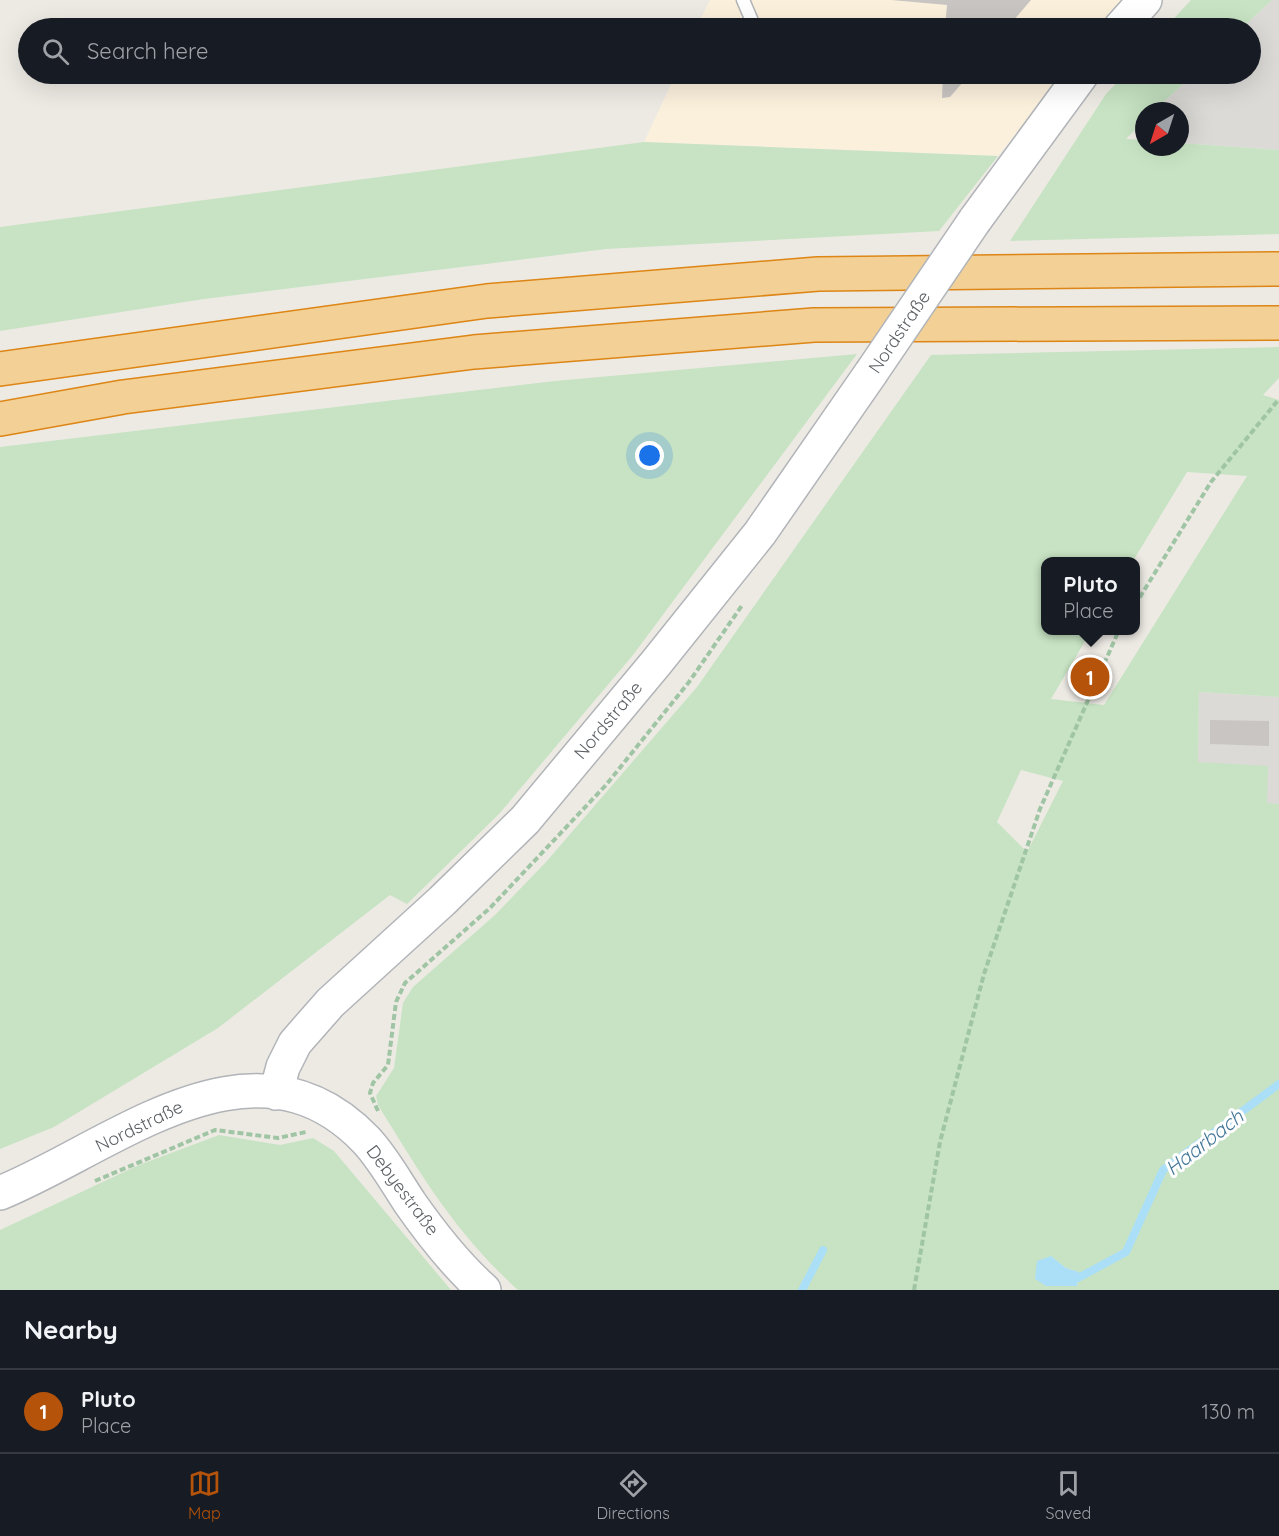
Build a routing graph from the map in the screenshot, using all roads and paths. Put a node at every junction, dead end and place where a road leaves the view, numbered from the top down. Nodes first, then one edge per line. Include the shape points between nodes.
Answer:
1 (742, 0) edge
2 (1145, 0) edge
3 (750, 18) edge
4 (1129, 18) edge
5 (1075, 84) edge
6 (1279, 269) edge
7 (1279, 323) edge
8 (0, 369) edge
9 (1279, 399) edge
10 (0, 418) edge
11 (1140, 597) edge
12 (1117, 635) edge
13 (420, 968) dead end
14 (276, 1093) junction
15 (380, 1115) dead end
16 (309, 1131) dead end
17 (87, 1184) dead end
18 (0, 1193) edge
19 (484, 1290) edge
20 (914, 1290) edge

1 - 3 lane
2 - 4 street
5 - 14 street, Nordstraße, bridge via 975,220 760,532 525,820 330,1003 295,1043
6 - 8 highway via 807,275 487,301
7 - 10 highway via 814,325 474,352 135,396
9 - 11 path via 1211,482
12 - 20 path via 1040,809 984,974 940,1142
13 - 15 path via 405,983 396,1002 388,1065 370,1093
14 - 18 street, Nordstraße via 247,1090 209,1095 168,1108
14 - 19 street, Debyestraße via 304,1098 366,1140 415,1210
16 - 17 path via 278,1138 215,1130

